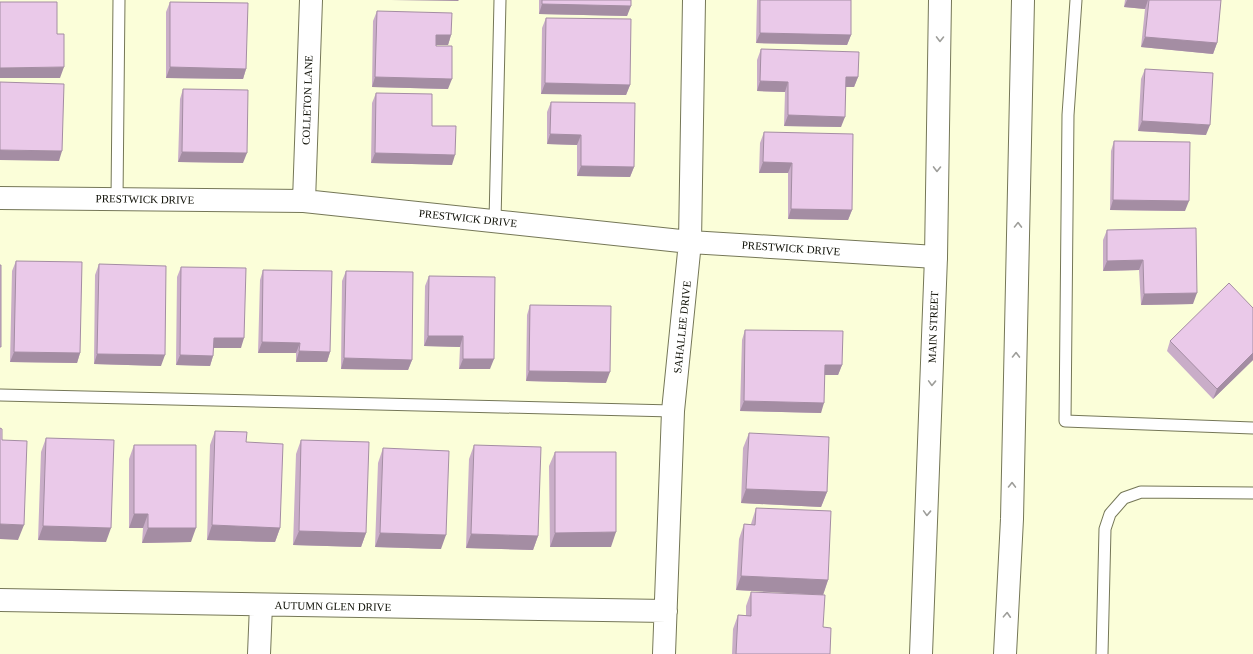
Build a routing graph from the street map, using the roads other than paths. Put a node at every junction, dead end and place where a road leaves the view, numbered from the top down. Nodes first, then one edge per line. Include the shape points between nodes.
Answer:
1 (119, 0) edge
2 (311, 0) edge
3 (500, 0) edge
4 (694, 0) edge
5 (940, 0) edge
6 (1023, 0) edge
7 (1076, 0) edge
8 (0, 198) edge
9 (117, 199) junction
10 (304, 201) junction
11 (495, 221) junction
12 (690, 242) junction
13 (936, 257) junction
14 (0, 395) edge
15 (673, 411) junction
16 (1253, 428) edge
17 (1253, 493) edge
18 (0, 600) edge
19 (261, 605) junction
20 (666, 611) junction
21 (259, 654) edge
22 (664, 654) edge
23 (921, 654) edge
24 (1005, 654) edge
25 (1102, 654) edge

1 - 9 lane
2 - 10 street, COLLETON LANE
3 - 11 lane
4 - 12 street, SAHALLEE DRIVE
5 -> 13 street, MAIN STREET
24 -> 6 street via 1012,518
7 - 16 lane via 1068,114 1065,421
8 - 9 street, PRESTWICK DRIVE
9 - 10 street, PRESTWICK DRIVE
10 - 11 street, PRESTWICK DRIVE
11 - 12 street, PRESTWICK DRIVE
12 - 13 street, PRESTWICK DRIVE
12 - 15 street, SAHALLEE DRIVE
13 -> 23 street, MAIN STREET
14 - 15 lane
15 - 20 street, SAHALLEE DRIVE
17 - 25 lane via 1141,492 1124,498 1110,514 1106,529
18 - 19 street, AUTUMN GLEN DRIVE
19 - 20 street, AUTUMN GLEN DRIVE
19 - 21 street
20 - 22 street, SAHALLEE DRIVE

